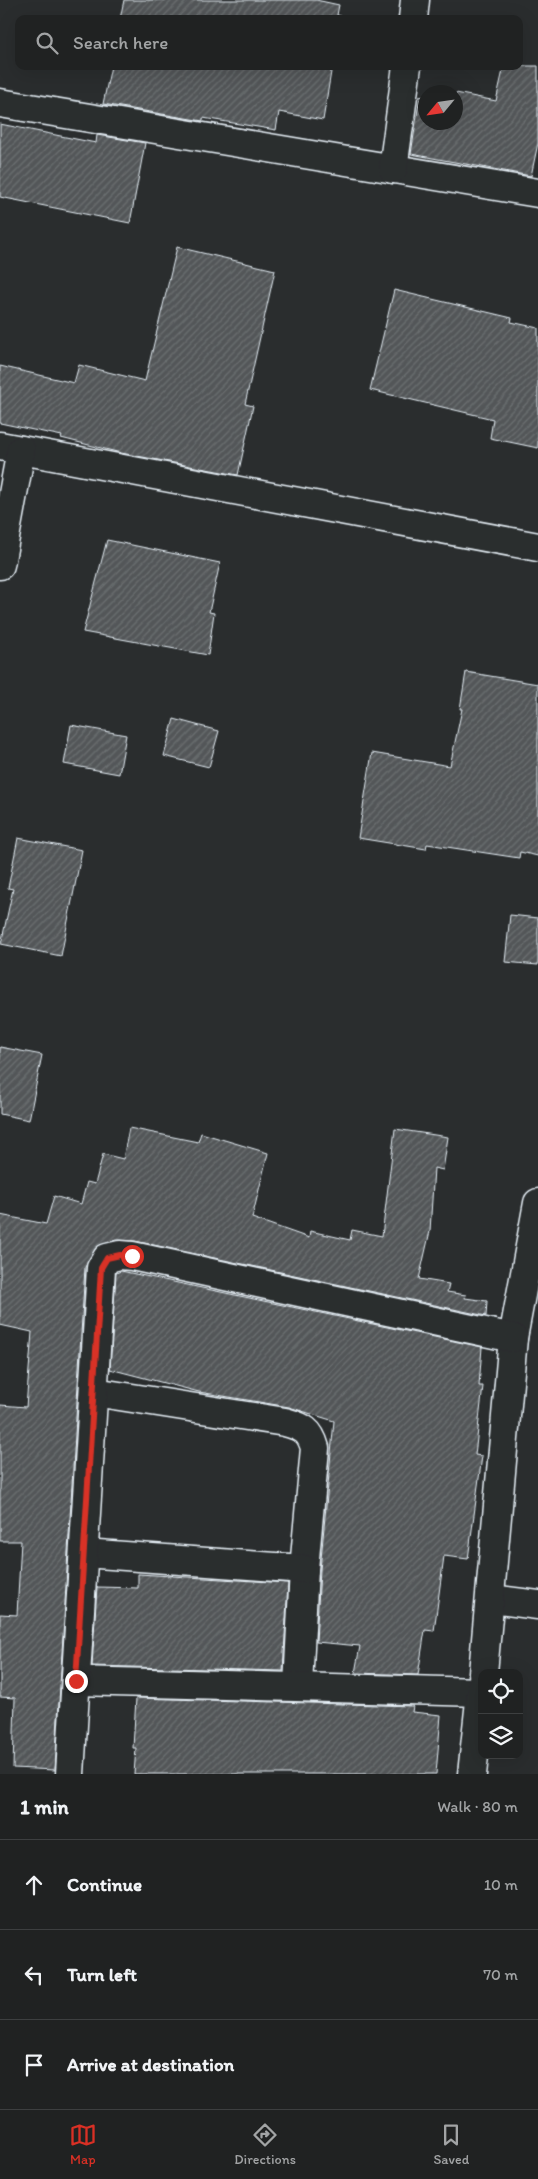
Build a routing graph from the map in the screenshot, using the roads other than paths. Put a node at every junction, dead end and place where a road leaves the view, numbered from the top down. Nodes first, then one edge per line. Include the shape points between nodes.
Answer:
1 (415, 0) edge
2 (413, 15) edge
3 (406, 70) edge
4 (0, 102) edge
5 (393, 169) junction
6 (538, 193) edge
7 (10, 448) edge
8 (538, 547) edge
9 (0, 565) edge
10 (538, 1203) edge
11 (513, 1338) junction
12 (94, 1392) junction
13 (84, 1552) junction
14 (304, 1569) junction
15 (491, 1599) junction
16 (538, 1605) edge
17 (484, 1669) edge
18 (76, 1681) junction
19 (478, 1683) edge
20 (298, 1686) junction
21 (479, 1714) edge
22 (70, 1774) edge
23 (472, 1774) edge

1 - 2 street
3 - 5 street
4 - 5 street
5 - 6 street
7 - 8 street
7 - 9 street
10 - 11 street
11 - 12 street via 120,1255 107,1258 101,1268
11 - 15 street
12 - 13 street
12 - 14 street via 303,1427 311,1435 315,1448
13 - 14 street
13 - 18 street
14 - 20 street
15 - 16 street
15 - 17 street
18 - 20 street
18 - 22 street
19 - 20 street
21 - 23 street

